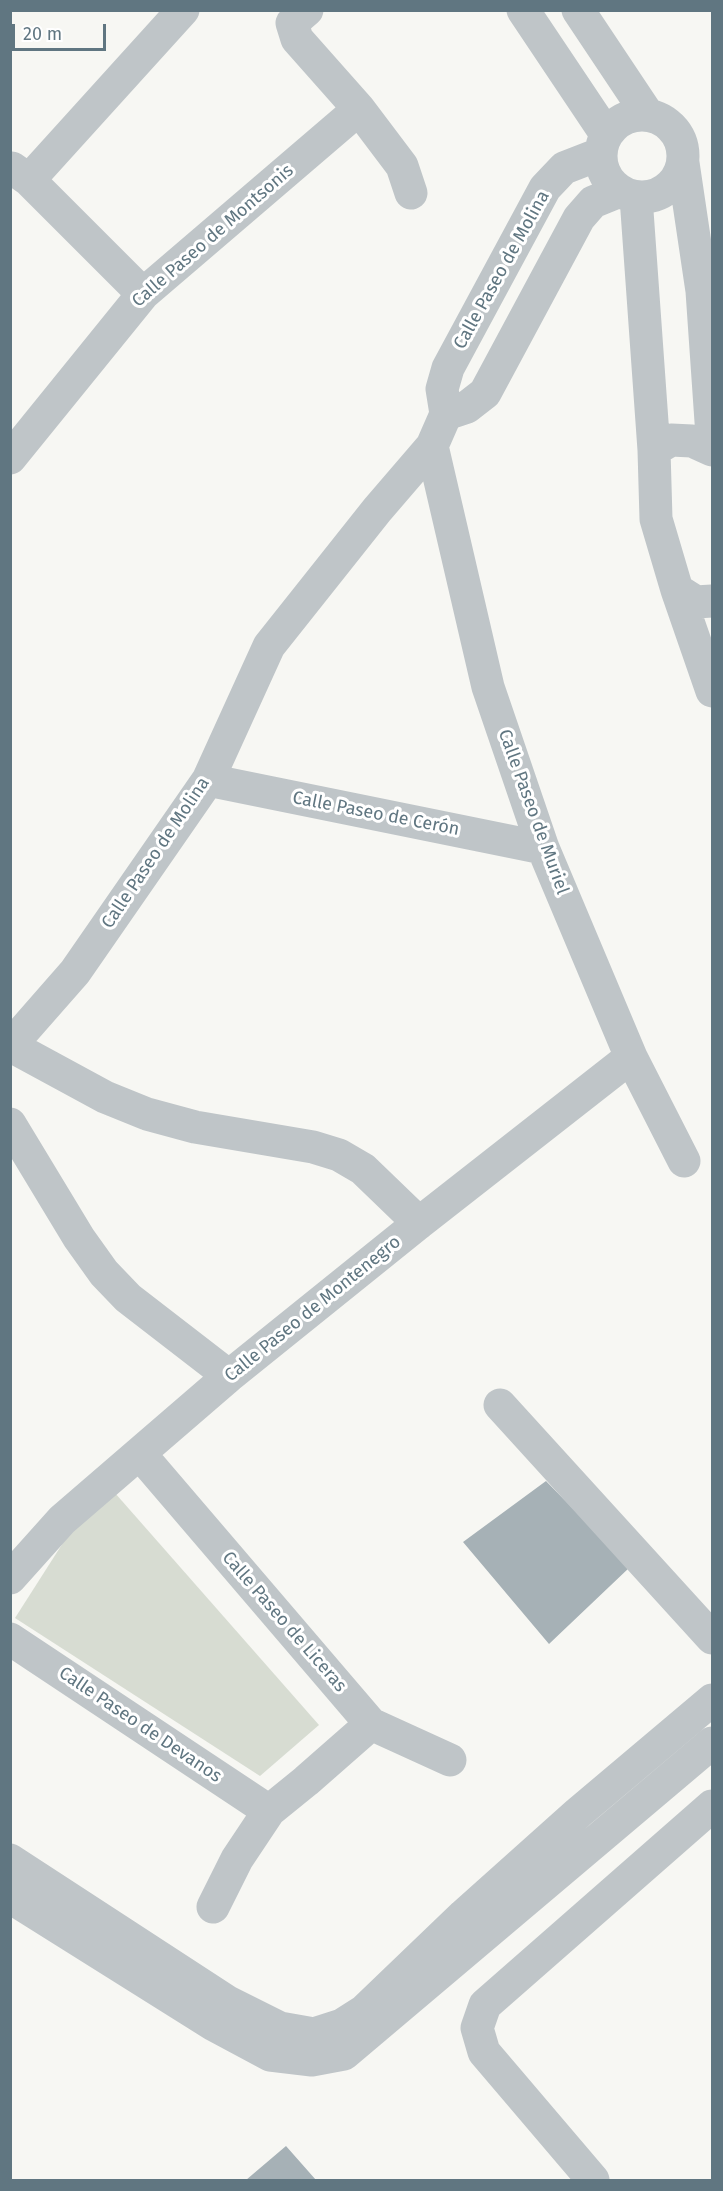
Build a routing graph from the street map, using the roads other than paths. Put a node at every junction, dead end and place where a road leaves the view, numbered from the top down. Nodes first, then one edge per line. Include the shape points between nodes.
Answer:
1 (183, 10) edge
2 (523, 10) edge
3 (578, 10) edge
4 (299, 17) edge
5 (359, 109) junction
6 (648, 115) junction
7 (603, 144) junction
8 (683, 163) junction
9 (20, 174) edge
10 (411, 194) dead end
11 (628, 194) junction
12 (143, 294) junction
13 (446, 414) junction
14 (712, 436) edge
15 (432, 446) junction
16 (654, 450) junction
17 (712, 450) edge
18 (10, 458) edge
19 (677, 590) junction
20 (712, 601) edge
21 (712, 691) edge
22 (208, 780) junction
23 (543, 848) junction
24 (11, 1046) edge
25 (631, 1056) junction
26 (10, 1124) edge
27 (684, 1161) dead end
28 (419, 1223) junction
29 (229, 1376) junction
30 (500, 1405) dead end
31 (140, 1454) junction
32 (10, 1578) edge
33 (712, 1638) edge
34 (10, 1639) edge
35 (712, 1700) edge
36 (371, 1724) junction
37 (712, 1743) edge
38 (450, 1760) dead end
39 (712, 1806) edge
40 (269, 1811) junction
41 (10, 1860) edge
42 (10, 1897) edge
43 (213, 1907) dead end
44 (593, 2181) edge

1 - 9 street
2 - 7 street
3 - 6 street
4 - 5 street via 297,39
5 - 10 street via 402,166
5 - 12 street, Calle Paseo de Montsonis
6 - 7 street via 632,115 617,122
6 - 8 street via 664,120 676,132 683,146
7 - 11 street via 602,169 609,182
7 - 13 street, Calle Paseo de Molina via 564,168 545,188 448,368 441,389
8 - 11 street via 677,178 666,189 652,196
8 - 14 street via 702,291
9 - 12 street
11 - 13 street via 593,202 579,218 485,393 467,407
11 - 16 street
12 - 18 street, Calle Paseo de Montsonis
13 - 15 street, Calle Paseo de Molina
15 - 22 street, Calle Paseo de Molina via 269,646
15 - 23 street, Calle Paseo de Muriel via 488,687
16 - 17 street via 671,440 692,441
16 - 19 street via 656,519
19 - 20 street via 696,602
19 - 21 street
22 - 23 street, Calle Paseo de Cerón
22 - 24 street, Calle Paseo de Molina via 75,972
23 - 25 street, Calle Paseo de Muriel
24 - 28 street via 105,1097 147,1114 339,1155 363,1169
25 - 27 street, Calle Paseo de Muriel
25 - 28 street, Calle Paseo de Montenegro
26 - 29 street via 104,1273 128,1298
28 - 29 street, Calle Paseo de Montenegro
29 - 31 street, Calle Paseo de Montenegro
30 - 33 street
31 - 32 street, Calle Paseo de Montenegro via 62,1520
31 - 36 street, Calle Paseo de Liceras
34 - 40 street, Calle Paseo de Devanos
35 - 41 street via 560,1829 364,2011 342,2025 314,2034 280,2028 228,2002
36 - 38 street, Calle Paseo de Liceras
36 - 40 street
37 - 42 street via 344,2054 312,2060 270,2055 214,2025
39 - 44 street via 485,2005 477,2028 484,2052
40 - 43 street via 237,1859

